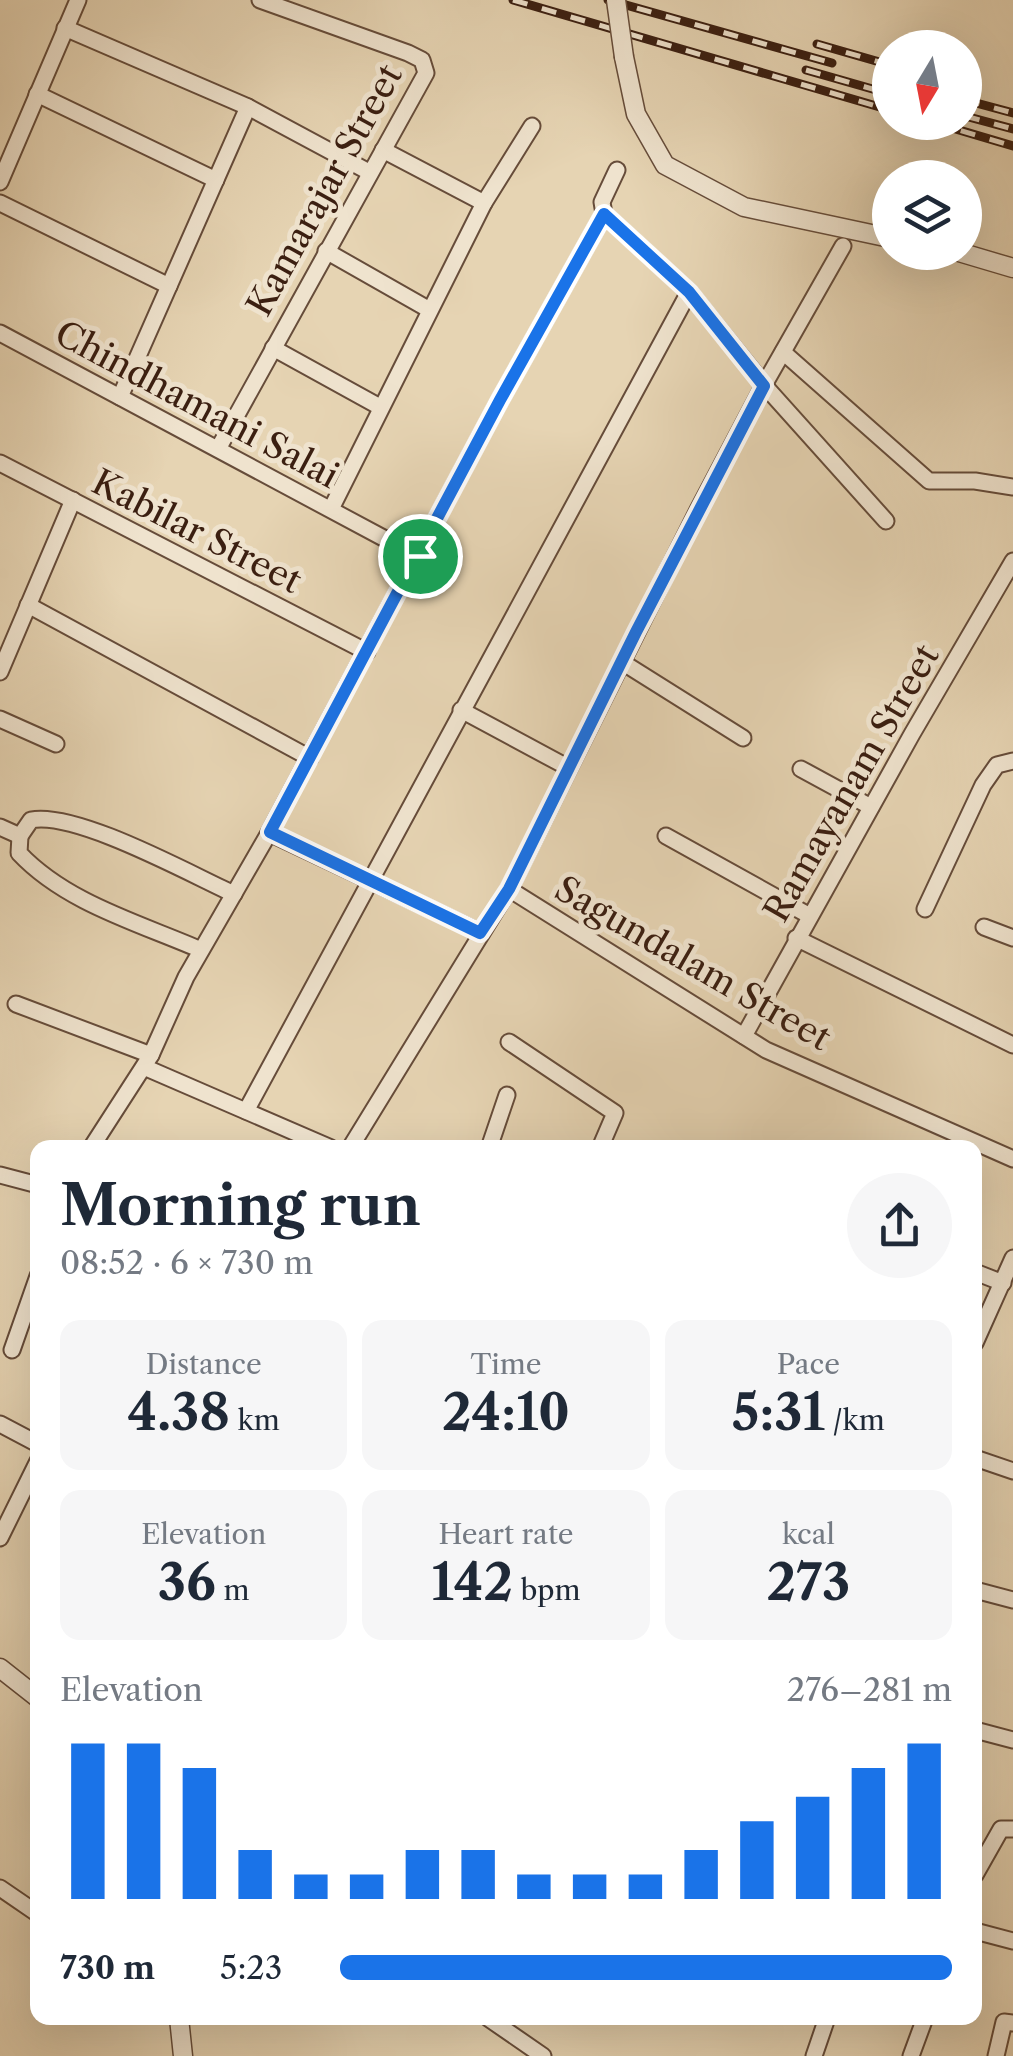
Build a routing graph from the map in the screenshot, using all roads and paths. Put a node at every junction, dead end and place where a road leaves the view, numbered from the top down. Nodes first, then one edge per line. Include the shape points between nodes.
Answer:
1 (78, 0) edge
2 (260, 0) edge
3 (616, 0) edge
4 (65, 28) junction
5 (37, 94) junction
6 (248, 107) junction
7 (532, 126) dead end
8 (383, 150) junction
9 (617, 170) dead end
10 (369, 172) junction
11 (216, 180) junction
12 (0, 182) edge
13 (0, 202) edge
14 (484, 203) junction
15 (604, 214) junction
16 (872, 234) edge
17 (843, 246) dead end
18 (326, 251) junction
19 (982, 259) edge
20 (1013, 268) edge
21 (169, 286) junction
22 (689, 292) junction
23 (428, 308) junction
24 (0, 333) edge
25 (272, 348) junction
26 (783, 352) junction
27 (764, 386) junction
28 (120, 397) junction
29 (380, 407) junction
30 (218, 449) junction
31 (0, 463) edge
32 (1013, 487) edge
33 (73, 500) junction
34 (330, 509) junction
35 (886, 522) dead end
36 (420, 556) junction
37 (1013, 561) edge
38 (28, 605) junction
39 (368, 652) junction
40 (622, 662) junction
41 (0, 672) edge
42 (461, 710) junction
43 (0, 719) edge
44 (743, 738) dead end
45 (56, 744) dead end
46 (310, 758) junction
47 (1013, 761) edge
48 (569, 768) junction
49 (802, 769) dead end
50 (872, 807) junction
51 (0, 827) edge
52 (270, 832) junction
53 (20, 836) junction
54 (666, 836) dead end
55 (369, 880) junction
56 (509, 889) junction
57 (234, 894) junction
58 (925, 909) dead end
59 (810, 916) junction
60 (984, 927) dead end
61 (480, 933) junction
62 (796, 938) junction
63 (1013, 938) edge
64 (201, 950) junction
65 (16, 1004) dead end
66 (744, 1036) junction
67 (509, 1042) dead end
68 (1013, 1045) edge
69 (148, 1061) junction
70 (507, 1095) dead end
71 (246, 1111) junction
72 (95, 1140) edge
73 (312, 1140) edge
74 (355, 1140) edge
75 (492, 1140) edge
76 (603, 1140) edge
77 (970, 1140) edge
78 (982, 1145) edge
79 (1013, 1159) edge
80 (0, 1176) edge
81 (30, 1183) edge
82 (1013, 1258) edge
83 (982, 1274) edge
84 (1003, 1282) junction
85 (30, 1299) edge
86 (982, 1328) edge
87 (12, 1350) dead end
88 (0, 1424) edge
89 (30, 1440) edge
90 (982, 1460) edge
91 (1013, 1470) edge
92 (30, 1477) edge
93 (0, 1538) edge
94 (982, 1592) edge
95 (1013, 1600) edge
96 (0, 1668) edge
97 (30, 1692) edge
98 (982, 1732) edge
99 (1013, 1740) edge
100 (1013, 1830) edge
101 (982, 1858) edge
102 (0, 1888) edge
103 (30, 1909) edge
104 (982, 1932) edge
105 (1013, 1940) edge
106 (1009, 2022) edge
107 (177, 2025) edge
108 (498, 2025) edge
109 (825, 2025) edge
110 (922, 2025) edge
111 (183, 2056) edge
112 (543, 2056) edge
113 (814, 2056) edge
114 (911, 2056) edge
115 (996, 2056) edge

1 - 4 street
2 - 8 street, Kamarajar Street via 422,60 424,79
3 - 16 street, bridge via 636,114 665,164 744,206
4 - 5 street
4 - 6 street
5 - 11 street
5 - 12 street
6 - 10 street
6 - 11 street
7 - 14 street
8 - 10 street, Kamarajar Street
8 - 14 street
9 - 15 street via 602,202
10 - 18 street, Kamarajar Street
11 - 21 street
13 - 21 street
14 - 23 street
15 - 22 street
15 - 36 street
17 - 26 street
18 - 23 street
18 - 25 street, Kamarajar Street
19 - 20 street
21 - 28 street
22 - 27 street
22 - 42 street
23 - 29 street
24 - 28 street, Chindhamani Salai
25 - 29 street
25 - 30 street, Kamarajar Street
26 - 27 street
26 - 32 street via 929,481
27 - 35 street
27 - 40 street
28 - 30 street, Chindhamani Salai
29 - 34 street
30 - 34 street, Chindhamani Salai
31 - 33 street, Kabilar Street
33 - 38 street
33 - 39 street, Kabilar Street
34 - 36 street, Chindhamani Salai
36 - 39 street
37 - 50 street, Ramayanam Street
38 - 41 street
38 - 46 street
39 - 46 street
40 - 44 street
40 - 48 street
42 - 48 street
42 - 55 street
43 - 45 street
46 - 52 street
47 - 58 street via 997,765 983,785
48 - 56 street
49 - 50 street
50 - 59 street, Ramayanam Street
51 - 53 street
52 - 55 street
52 - 57 street
53 - 57 street via 31,820 45,817 82,826
53 - 64 street via 18,853 67,893
54 - 59 street
55 - 61 street
55 - 71 street
56 - 61 street
56 - 66 street, Sagundalam Street
57 - 64 street
59 - 62 street, Ramayanam Street
60 - 63 street
61 - 74 street
62 - 66 street, Ramayanam Street
62 - 68 street
64 - 69 street
65 - 69 street
66 - 77 street, Sagundalam Street
67 - 76 street via 615,1113
69 - 71 street
69 - 72 street
70 - 75 street
71 - 73 street
78 - 79 street, Sagundalam Street
80 - 81 street
82 - 84 street
83 - 84 street
84 - 86 street
85 - 87 street
88 - 89 street
90 - 91 street
92 - 93 street
94 - 95 street
96 - 97 street
98 - 99 street
100 - 101 street via 1001,1829
102 - 103 street
104 - 105 street
106 - 115 street
107 - 111 street
108 - 112 street
109 - 113 street
110 - 114 street

